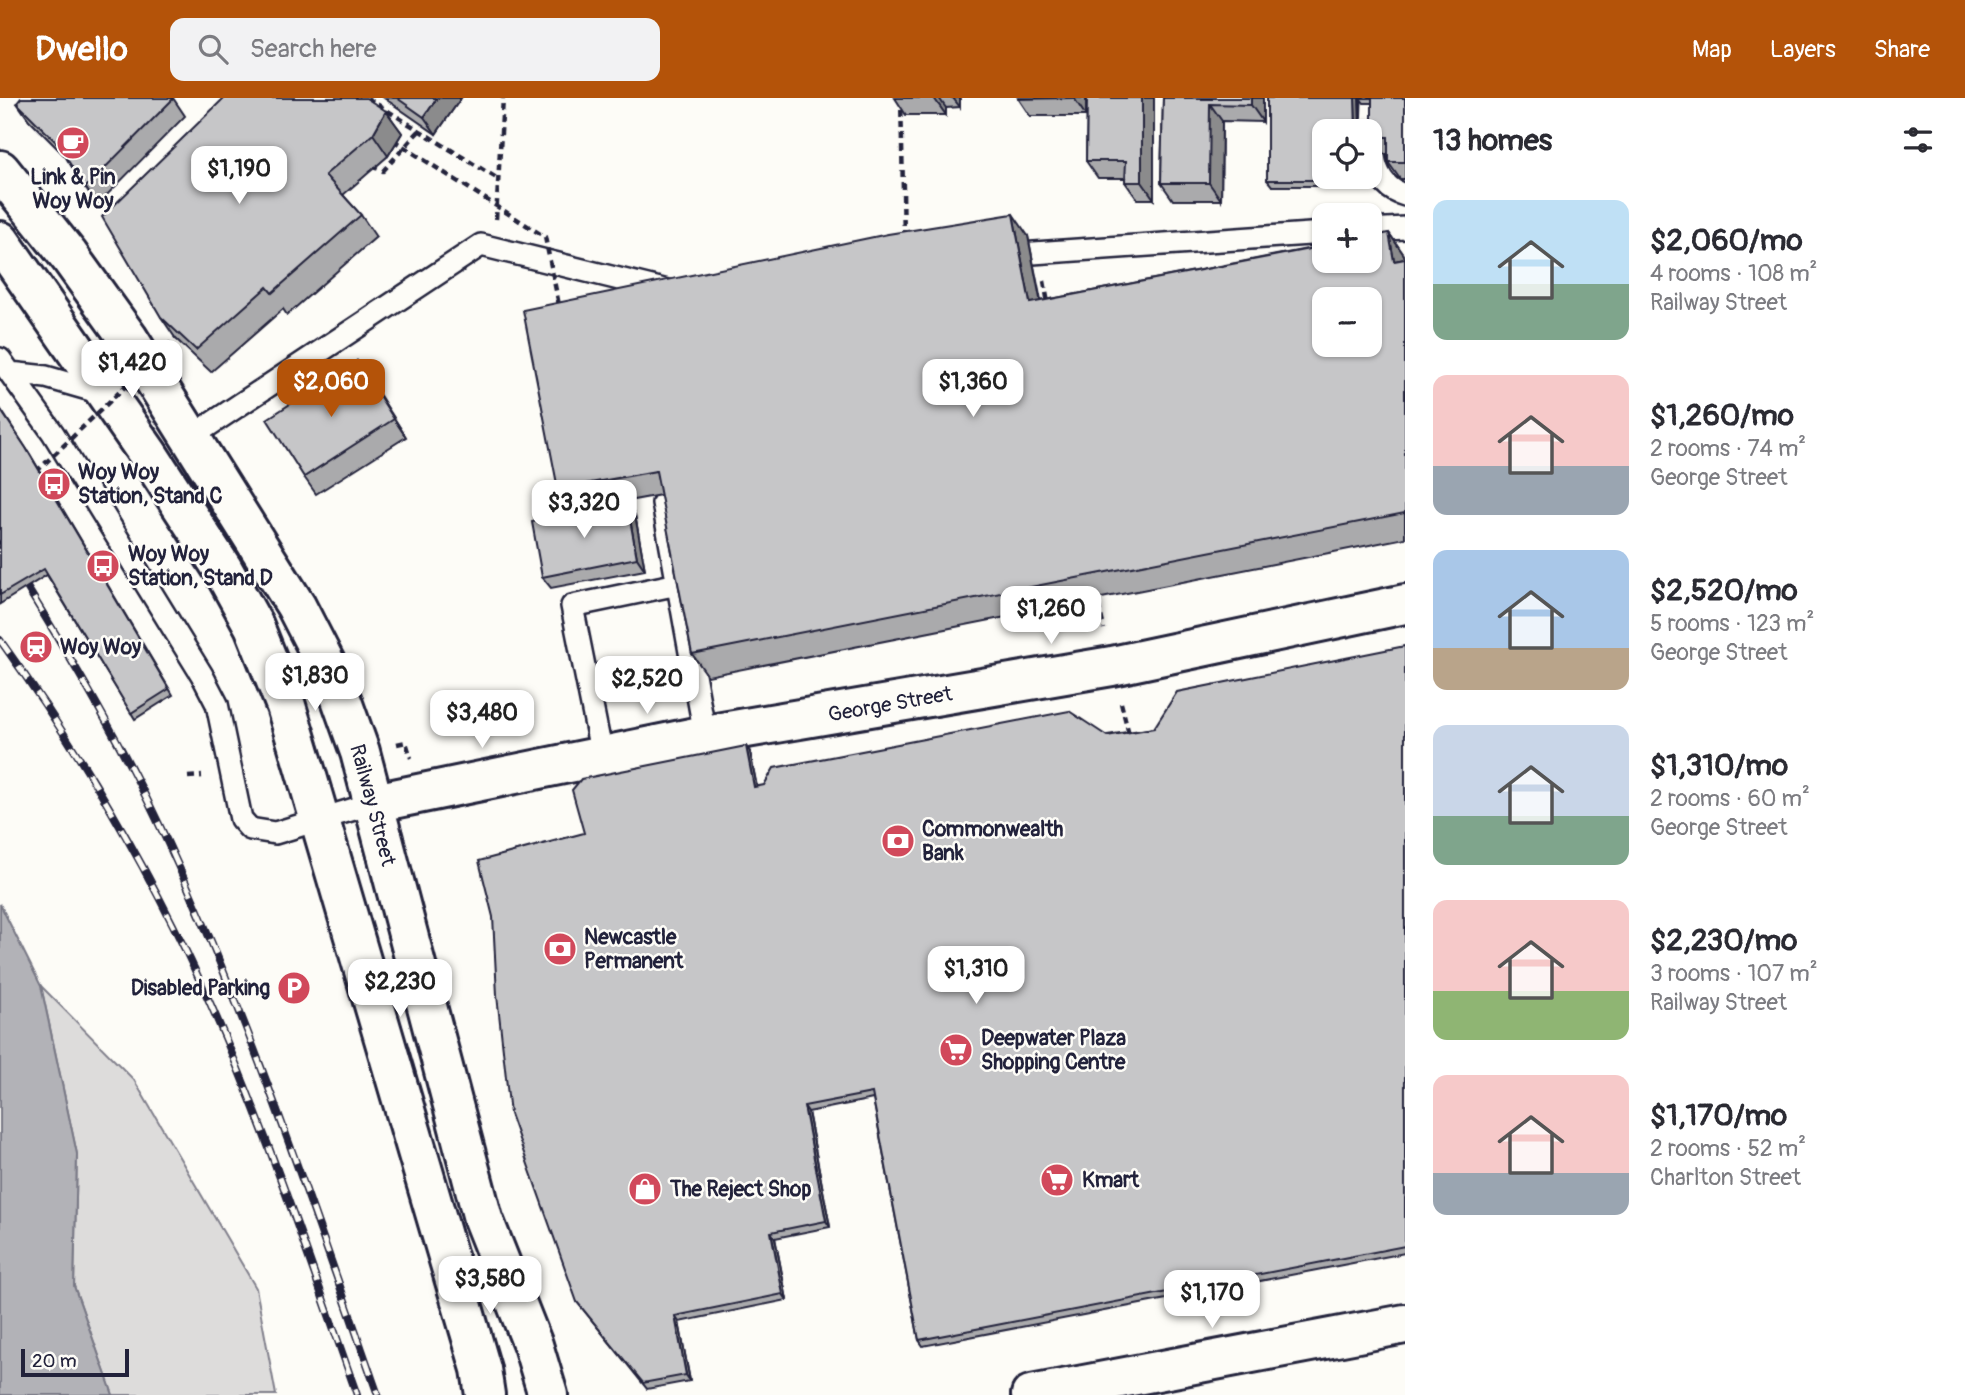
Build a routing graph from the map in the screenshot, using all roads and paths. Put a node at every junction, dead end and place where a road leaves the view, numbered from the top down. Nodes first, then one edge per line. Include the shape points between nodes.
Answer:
1 (367, 98) edge
2 (503, 98) edge
3 (901, 98) edge
4 (1373, 98) edge
5 (420, 130) junction
6 (382, 146) edge
7 (364, 162) edge
8 (0, 170) edge
9 (498, 179) junction
10 (1405, 195) edge
11 (1405, 228) edge
12 (1382, 229) edge
13 (1312, 234) edge
14 (905, 238) edge
15 (0, 241) edge
16 (495, 247) junction
17 (1038, 252) junction
18 (986, 257) edge
19 (685, 298) edge
20 (1049, 313) edge
21 (561, 315) edge
22 (187, 327) edge
23 (5, 366) edge
24 (107, 395) junction
25 (191, 437) junction
26 (32, 475) edge
27 (658, 477) edge
28 (678, 584) junction
29 (1095, 587) edge
30 (1405, 604) edge
31 (1112, 666) junction
32 (705, 735) junction
33 (1130, 739) edge
34 (602, 756) junction
35 (374, 803) junction
36 (317, 818) junction
37 (1405, 1324) edge
38 (1118, 1387) edge
39 (485, 1395) edge
40 (548, 1395) edge
41 (1031, 1395) edge

1 - 5 path
2 - 9 path
3 - 14 path
4 - 10 lane via 1373,166
5 - 7 path via 383,171
5 - 9 path
6 - 21 path, bridge via 391,138 545,237
8 - 25 main road, Railway Street via 128,338
9 - 16 path
11 - 12 lane
13 - 17 lane
15 - 24 main road
16 - 19 lane
16 - 25 lane via 481,245
17 - 18 lane
17 - 20 path
22 - 26 path, bridge
23 - 24 lane
23 - 36 lane via 53,433 207,684 220,713 241,819 250,829 275,833
24 - 36 main road via 222,568 254,626 286,706
25 - 35 main road, Railway Street via 311,630 335,682
27 - 28 lane
28 - 32 lane
28 - 34 lane via 572,606
29 - 31 path
30 - 31 main road, George Street
31 - 32 main road, George Street
31 - 33 path
32 - 34 main road, George Street
34 - 35 main road, George Street
35 - 36 lane
35 - 40 main road, Railway Street via 483,1219
36 - 39 main road
37 - 38 main road
38 - 41 main road

